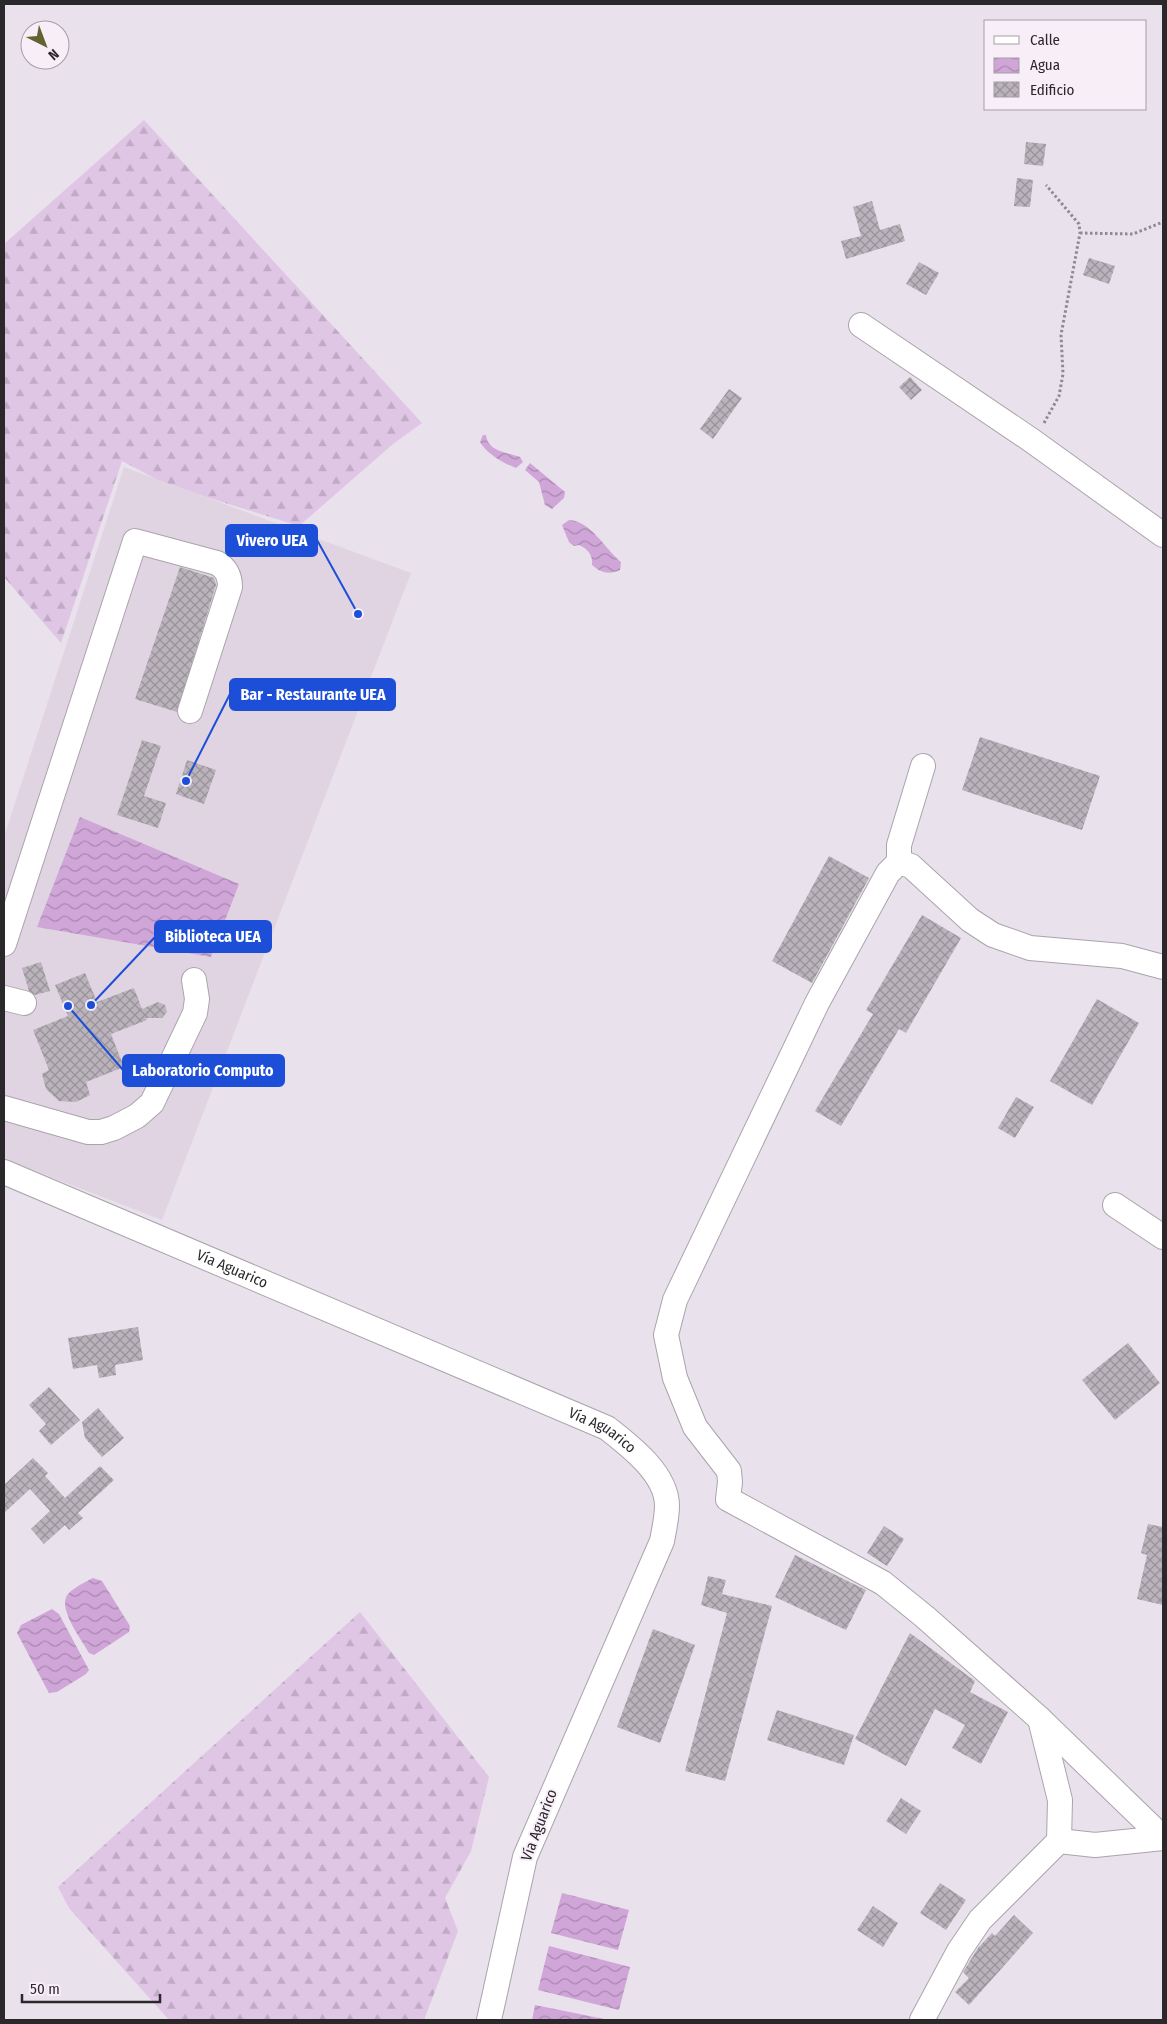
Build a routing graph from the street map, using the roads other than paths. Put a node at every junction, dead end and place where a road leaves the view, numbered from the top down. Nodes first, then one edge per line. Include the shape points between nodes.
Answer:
1 (861, 325) dead end
2 (1163, 534) edge
3 (190, 711) dead end
4 (923, 766) dead end
5 (899, 862) junction
6 (4, 944) edge
7 (1163, 967) edge
8 (194, 980) dead end
9 (4, 1108) edge
10 (4, 1172) edge
11 (1115, 1205) dead end
12 (1163, 1237) edge
13 (1040, 1719) junction
14 (1163, 1838) edge
15 (1059, 1842) junction
16 (489, 2020) edge
17 (922, 2020) edge

1 - 2 street
3 - 6 street via 230,579 218,564 135,542
4 - 5 street via 899,845
5 - 7 street via 911,866 970,920 993,935 1030,948 1122,956
5 - 13 street via 888,873 816,1003 675,1300 666,1336 675,1378 695,1427 729,1471 728,1499 883,1583 925,1616
8 - 9 street via 195,1013 152,1103 138,1116 108,1130 94,1132
10 - 16 street, Vía Aguarico via 607,1428 636,1450 659,1479 668,1505 662,1541 525,1857
11 - 12 street
13 - 14 street
13 - 15 street via 1060,1800
14 - 15 street via 1095,1845
15 - 17 street via 980,1920 959,1951

